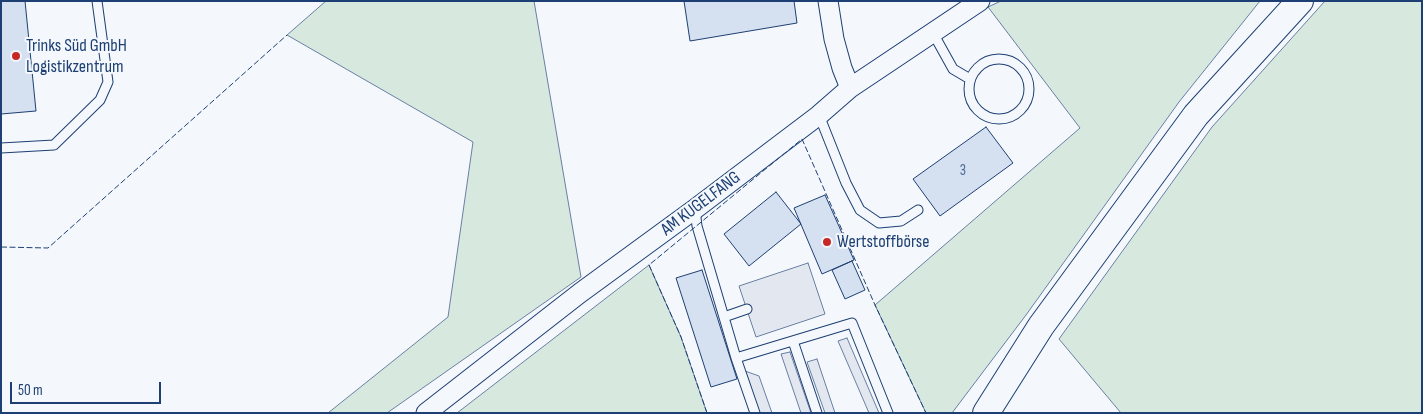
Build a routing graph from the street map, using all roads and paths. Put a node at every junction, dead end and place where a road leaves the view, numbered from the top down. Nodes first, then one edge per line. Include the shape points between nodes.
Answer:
1 (97, 1) edge
2 (828, 1) edge
3 (980, 1) edge
4 (1300, 1) edge
5 (933, 33) junction
6 (970, 79) junction
7 (850, 88) junction
8 (819, 115) junction
9 (1, 148) edge
10 (695, 209) junction
11 (918, 210) dead end
12 (747, 309) dead end
13 (724, 317) junction
14 (792, 340) junction
15 (736, 358) junction
16 (426, 413) edge
17 (754, 413) edge
18 (817, 413) edge
19 (888, 413) edge
20 (986, 413) edge

1 - 9 lane via 108,82 100,100 54,145
2 - 7 street via 834,39
3 - 5 street, AM KUGELFANG
4 - 20 main road via 1196,114 1041,326
5 - 6 lane via 953,69
5 - 7 street, AM KUGELFANG
6 - 6 lane via 970,100 982,115 1002,120 1012,117 1026,103 1029,83 1019,66 1010,61 1001,58 990,60 974,70
7 - 8 street, AM KUGELFANG
8 - 10 street, AM KUGELFANG
8 - 11 lane via 846,184 860,210 879,223 901,221
10 - 13 lane
10 - 16 street, AM KUGELFANG via 580,293
12 - 13 lane
13 - 15 lane
14 - 15 lane
14 - 18 lane
14 - 19 lane via 852,323
15 - 17 lane

